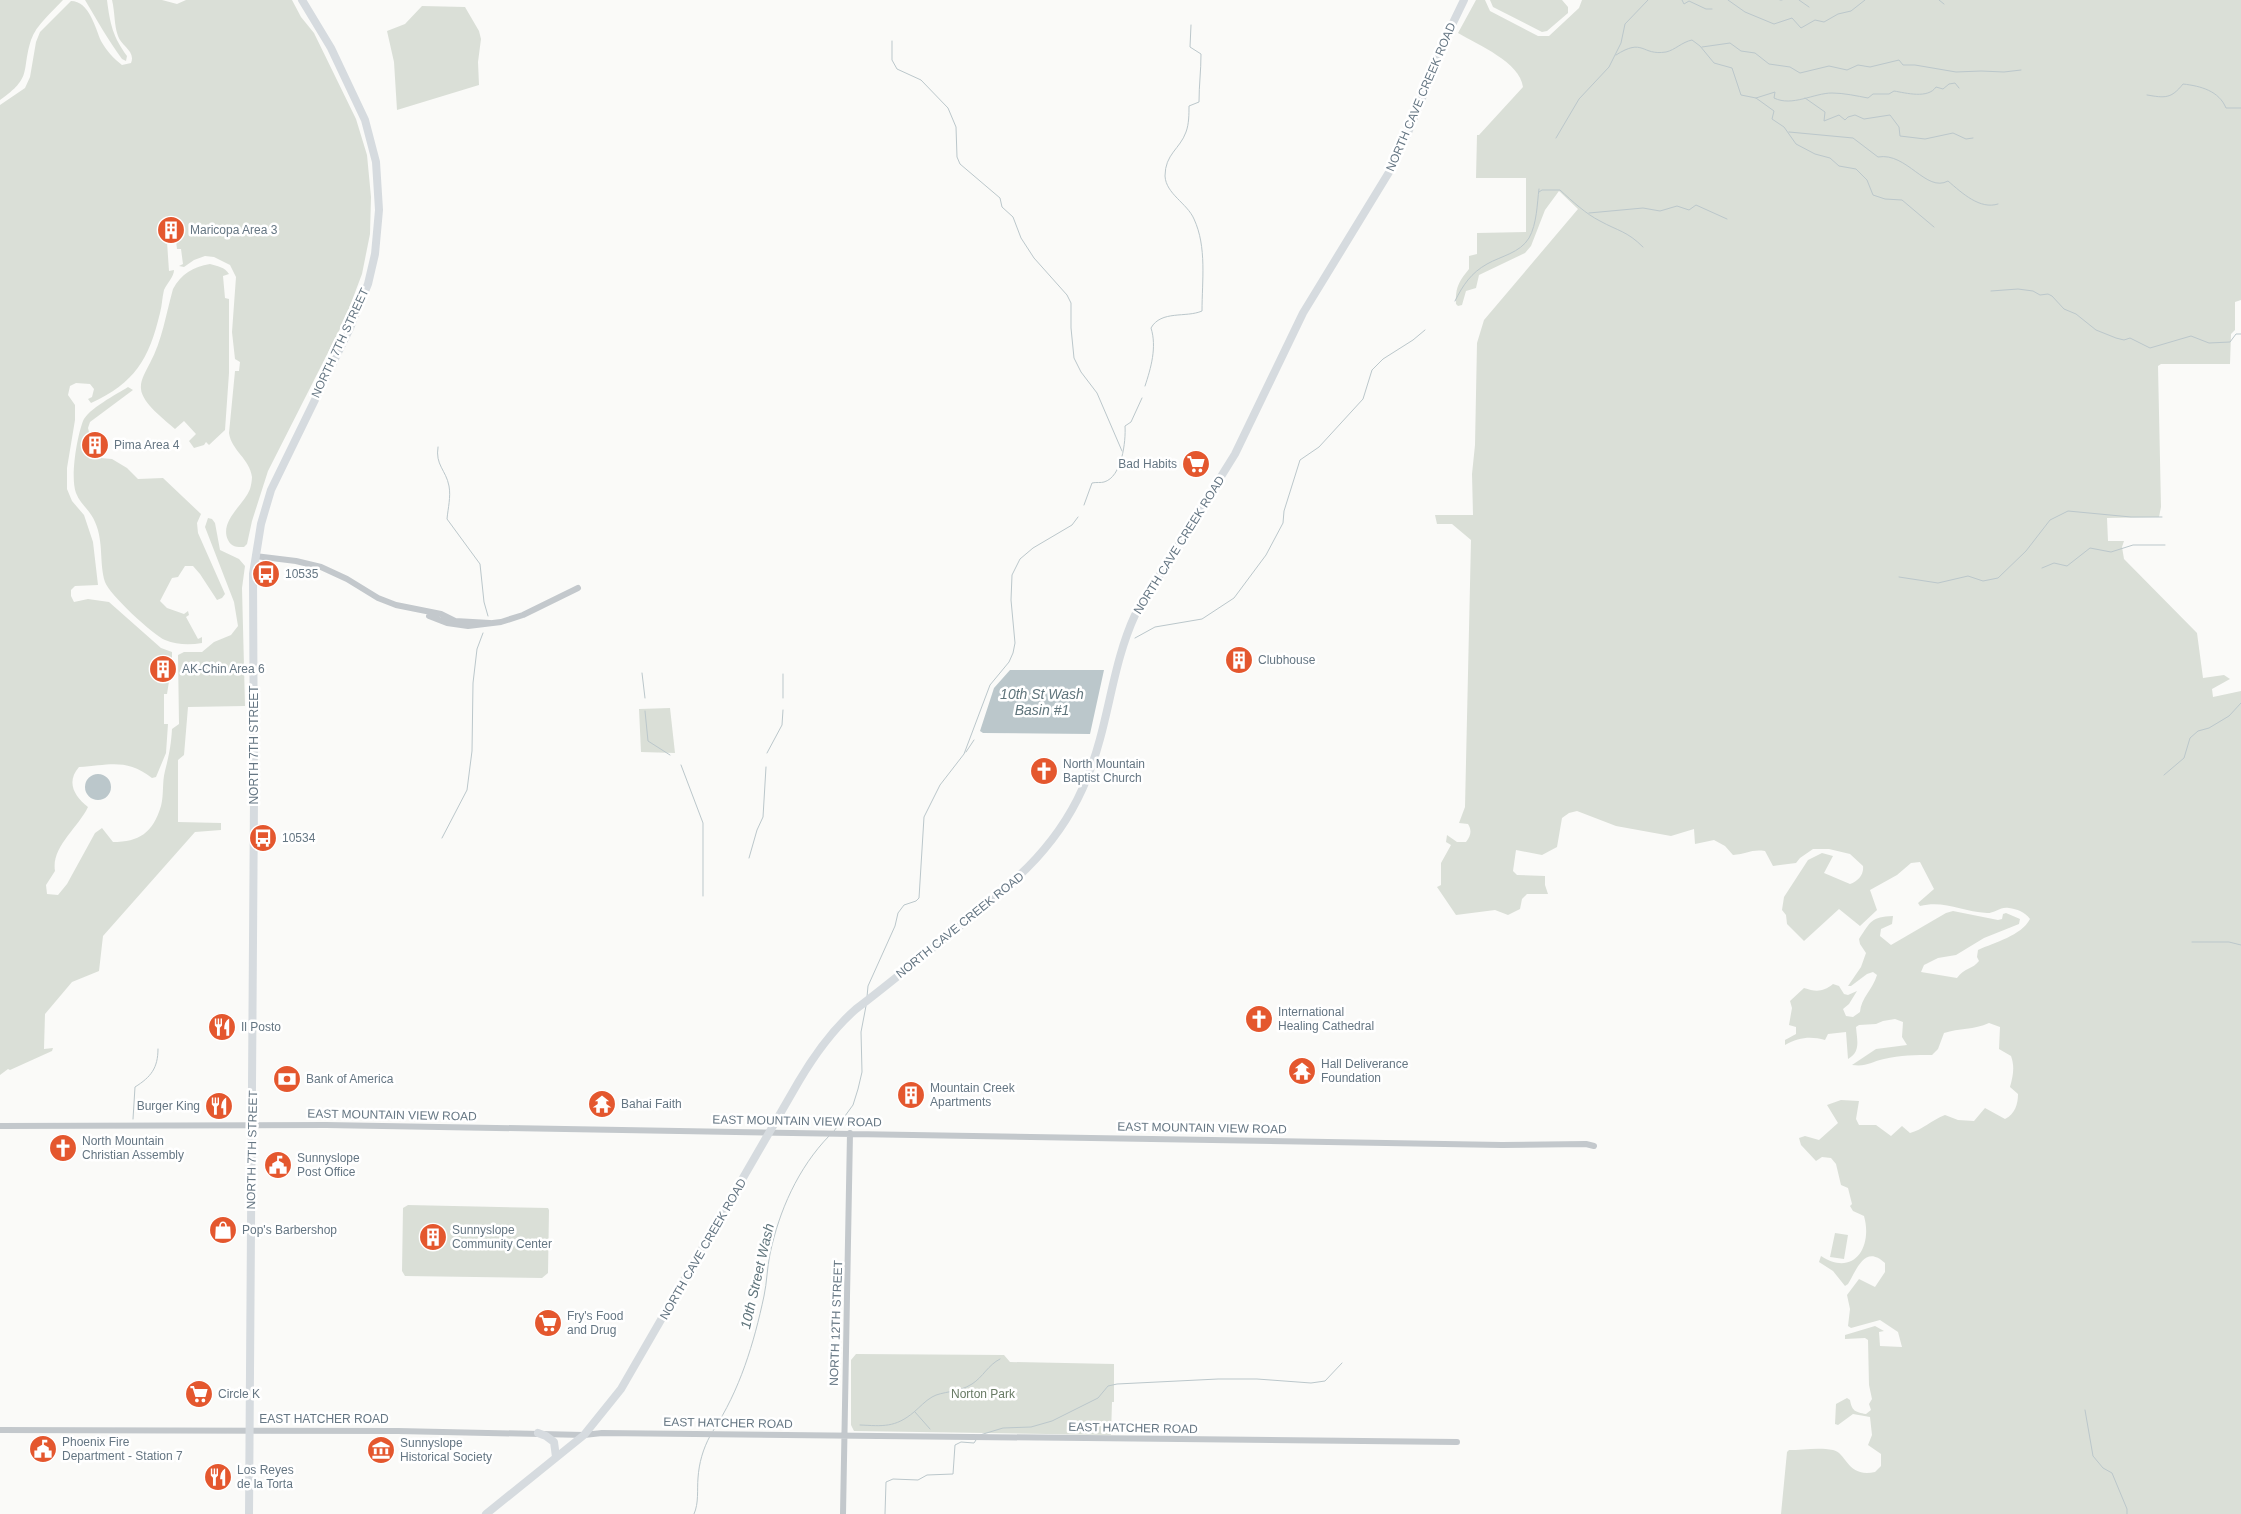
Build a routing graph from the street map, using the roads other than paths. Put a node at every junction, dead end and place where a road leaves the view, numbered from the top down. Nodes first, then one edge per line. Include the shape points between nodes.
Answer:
1 (302, 0) edge
2 (309, 0) edge
3 (1464, 0) edge
4 (313, 15) junction
5 (255, 556) junction
6 (576, 589) dead end
7 (252, 1124) junction
8 (0, 1126) edge
9 (771, 1132) junction
10 (850, 1133) junction
11 (1594, 1146) dead end
12 (0, 1430) edge
13 (249, 1430) junction
14 (538, 1433) junction
15 (584, 1435) junction
16 (844, 1436) junction
17 (1457, 1442) dead end
18 (556, 1458) junction
19 (249, 1514) edge
20 (486, 1514) edge
21 (843, 1514) edge

1 - 4 main road, NORTH 7TH STREET
2 - 4 main road, NORTH 7TH STREET
3 - 9 main road, NORTH CAVE CREEK ROAD via 1391,169 1303,313 1235,454 1135,615 1119,657 1097,752 1074,805 1052,839 1019,878 834,1030 814,1057
4 - 5 main road, NORTH 7TH STREET via 357,101 371,138 379,192 377,238 370,276 355,317 271,490
5 - 6 street via 321,567 378,598 462,626 523,615
5 - 7 main road, NORTH 7TH STREET via 252,597
7 - 8 street, EAST MOUNTAIN VIEW ROAD
7 - 9 street, EAST MOUNTAIN VIEW ROAD
7 - 13 main road, NORTH 7TH STREET
9 - 10 street, EAST MOUNTAIN VIEW ROAD
9 - 15 main road, NORTH CAVE CREEK ROAD via 621,1389
10 - 11 street, EAST MOUNTAIN VIEW ROAD
10 - 16 street, NORTH 12TH STREET
12 - 13 street, EAST HATCHER ROAD
13 - 14 street, EAST HATCHER ROAD
13 - 19 main road, NORTH 7TH STREET
14 - 15 street, EAST HATCHER ROAD
14 - 18 main road via 554,1442
15 - 16 street, EAST HATCHER ROAD
15 - 18 main road, NORTH CAVE CREEK ROAD
16 - 17 street, EAST HATCHER ROAD
16 - 21 street, NORTH 12TH STREET
18 - 20 main road, NORTH CAVE CREEK ROAD

